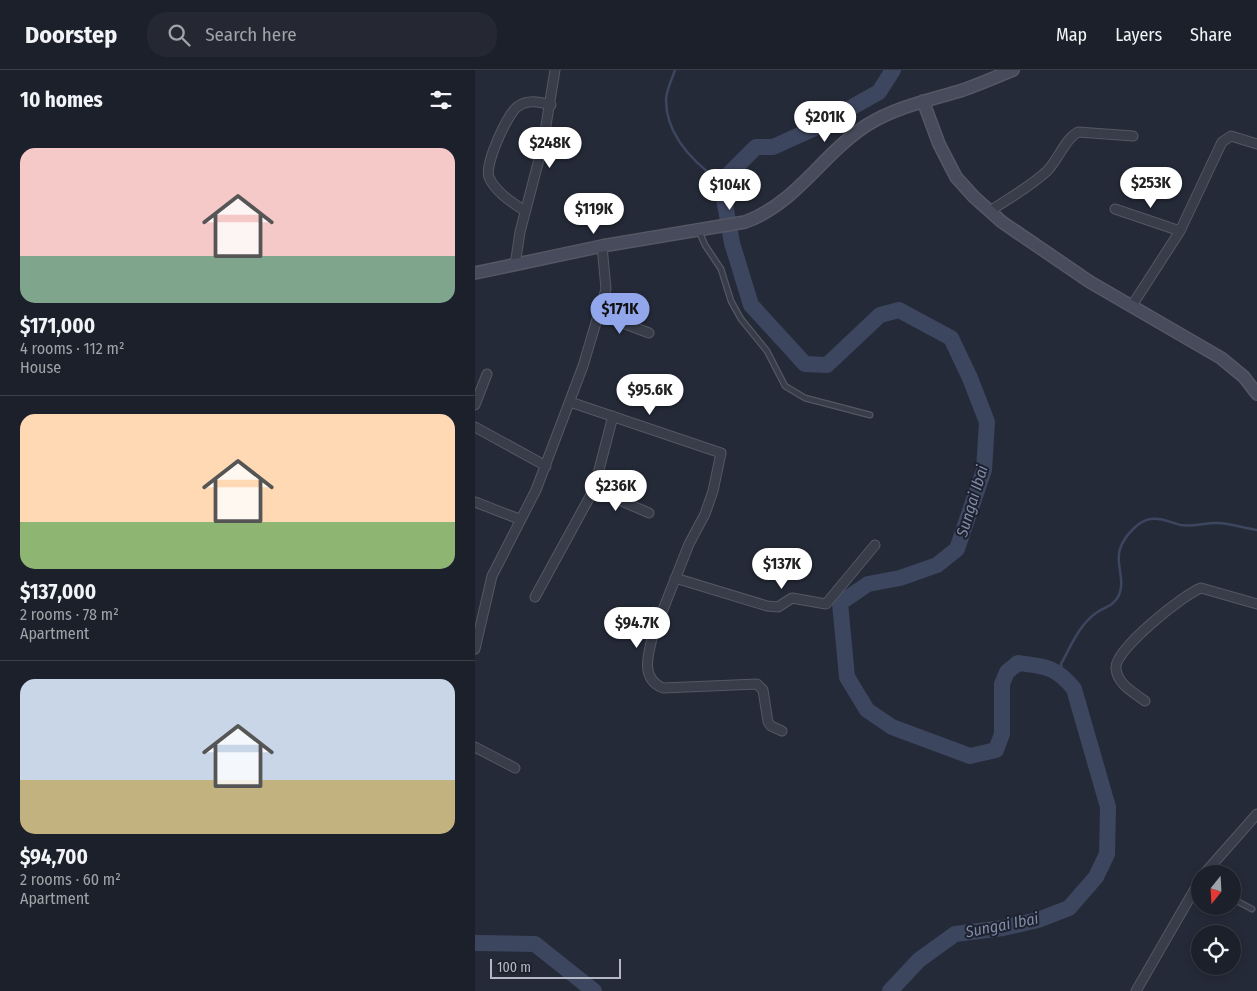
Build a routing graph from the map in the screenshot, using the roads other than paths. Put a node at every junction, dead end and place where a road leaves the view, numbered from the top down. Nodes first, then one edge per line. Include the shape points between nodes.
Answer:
1 (555, 70) edge
2 (1013, 70) edge
3 (923, 101) junction
4 (551, 105) junction
5 (1133, 136) dead end
6 (1257, 144) edge
7 (1115, 209) dead end
8 (990, 211) junction
9 (525, 212) junction
10 (699, 229) junction
11 (1180, 231) junction
12 (602, 246) junction
13 (515, 266) junction
14 (475, 273) edge
15 (1131, 307) junction
16 (599, 314) junction
17 (649, 333) dead end
18 (487, 374) dead end
19 (1257, 394) edge
20 (570, 402) junction
21 (475, 405) edge
22 (870, 415) dead end
23 (613, 416) junction
24 (475, 427) edge
25 (545, 466) junction
26 (594, 490) junction
27 (475, 502) edge
28 (649, 513) dead end
29 (519, 520) junction
30 (875, 545) dead end
31 (675, 578) junction
32 (535, 597) dead end
33 (1257, 604) edge
34 (476, 643) edge
35 (1145, 701) dead end
36 (782, 731) dead end
37 (475, 747) edge
38 (515, 768) dead end
39 (1257, 814) edge
40 (1213, 865) edge
41 (1191, 896) edge
42 (1241, 903) edge
43 (1252, 909) dead end
44 (1136, 991) edge

1 - 4 street
2 - 3 main road
3 - 8 main road via 956,177
3 - 10 main road via 882,116 860,129 779,206 745,222
4 - 9 street
4 - 9 street via 531,101 517,107 510,114 489,163 488,175 494,184
5 - 8 street via 1073,134 1059,157 1042,175
6 - 11 street via 1231,136 1222,142
7 - 11 street
8 - 15 main road via 1065,266
9 - 13 street
10 - 12 main road
10 - 22 lane via 721,270 731,301 767,351 785,386 805,398
11 - 15 street
12 - 13 main road
12 - 16 street via 606,289
13 - 14 main road
15 - 19 main road via 1221,358 1244,377
16 - 17 street
16 - 20 street
18 - 21 street
20 - 23 street
20 - 25 street
23 - 26 street
23 - 31 street via 721,453 705,514
24 - 25 street
25 - 29 street
26 - 28 street
26 - 32 street
27 - 29 street
29 - 34 street via 492,576
30 - 31 street via 826,604 800,597 778,607 767,606
31 - 36 street via 653,635 648,660 650,680 663,688 757,684 763,690 768,722
33 - 35 street via 1201,588 1177,602 1121,652 1115,666 1120,682
37 - 38 street
39 - 40 street
41 - 44 street
42 - 43 lane

